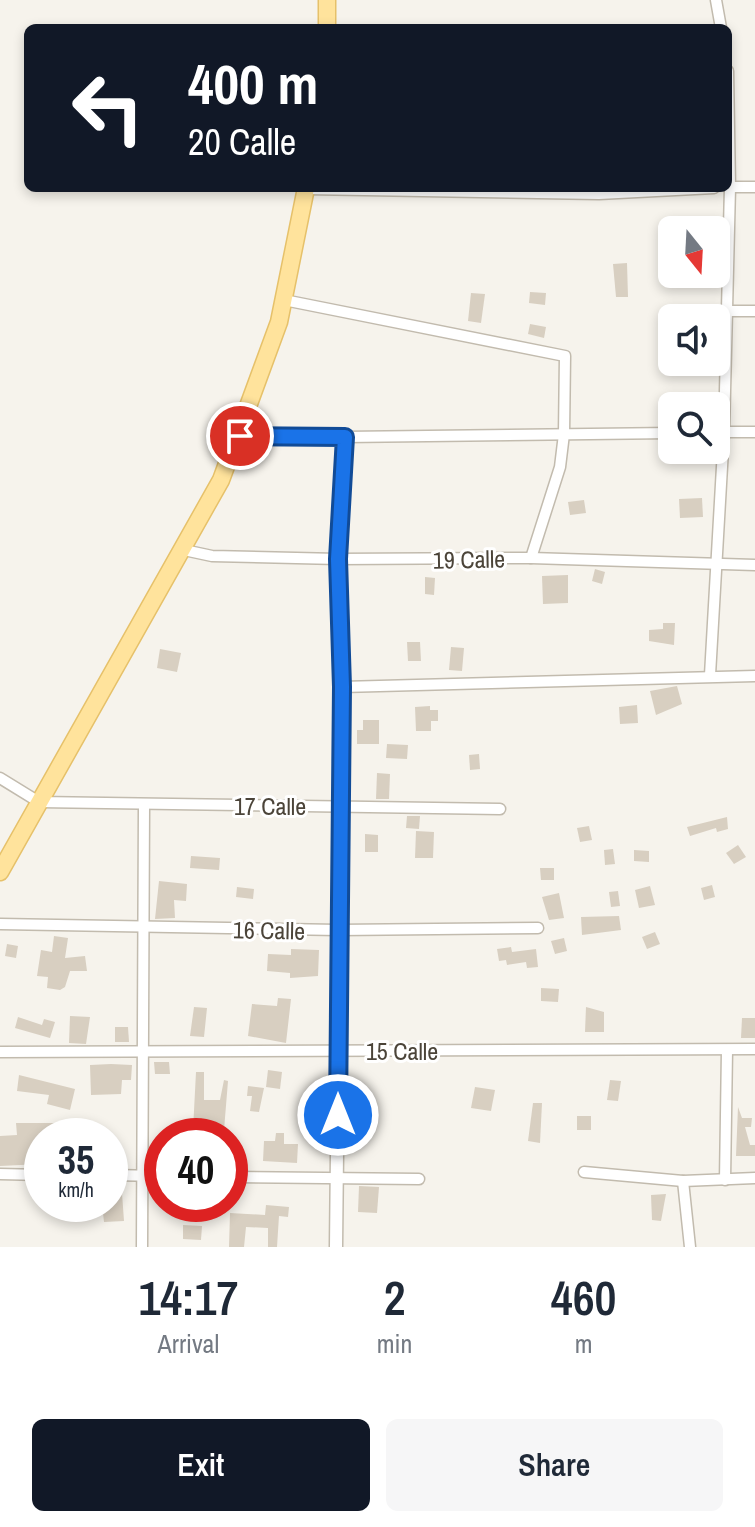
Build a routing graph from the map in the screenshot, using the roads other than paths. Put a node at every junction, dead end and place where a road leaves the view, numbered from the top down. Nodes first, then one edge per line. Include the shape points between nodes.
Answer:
1 (327, 0) edge
2 (716, 0) edge
3 (327, 24) edge
4 (720, 24) edge
5 (732, 187) edge
6 (755, 187) edge
7 (305, 192) edge
8 (482, 192) edge
9 (637, 192) edge
10 (729, 192) edge
11 (284, 300) junction
12 (727, 304) edge
13 (730, 311) edge
14 (755, 311) edge
15 (730, 432) edge
16 (755, 432) edge
17 (658, 433) edge
18 (564, 434) junction
19 (240, 436) junction
20 (345, 437) junction
21 (719, 464) edge
22 (184, 550) junction
23 (531, 558) junction
24 (338, 559) junction
25 (715, 565) junction
26 (755, 565) edge
27 (710, 675) junction
28 (755, 676) edge
29 (342, 687) junction
30 (0, 778) edge
31 (39, 802) junction
32 (144, 806) junction
33 (339, 806) junction
34 (500, 809) dead end
35 (0, 872) edge
36 (0, 924) edge
37 (145, 928) junction
38 (538, 928) dead end
39 (338, 930) junction
40 (755, 1049) edge
41 (727, 1050) junction
42 (145, 1051) junction
43 (0, 1052) edge
44 (338, 1052) junction
45 (584, 1172) dead end
46 (0, 1174) edge
47 (24, 1175) edge
48 (128, 1175) edge
49 (142, 1175) junction
50 (248, 1177) edge
51 (337, 1178) junction
52 (755, 1178) edge
53 (419, 1179) dead end
54 (725, 1180) junction
55 (683, 1181) junction
56 (142, 1247) edge
57 (336, 1247) edge
58 (690, 1247) edge

1 - 3 main road
2 - 4 street
5 - 6 street
7 - 11 main road
8 - 9 street
10 - 12 street
11 - 18 street via 565,356
11 - 19 main road
13 - 14 street
15 - 16 street
17 - 18 street
18 - 20 street
18 - 23 street via 560,467
19 - 20 street
19 - 22 main road
20 - 24 street
21 - 25 street
22 - 24 street, 19 Calle via 212,556
22 - 31 main road
23 - 24 street, 19 Calle
23 - 25 street, 19 Calle
24 - 29 street
25 - 26 street, 19 Calle
25 - 27 street
27 - 28 street
27 - 29 street
29 - 33 street
30 - 31 street
31 - 32 street, 17 Calle
31 - 35 main road
32 - 33 street, 17 Calle
32 - 37 street
33 - 34 street, 17 Calle
33 - 39 street
36 - 37 street, 16 Calle
37 - 39 street, 16 Calle
37 - 42 street
38 - 39 street, 16 Calle
39 - 44 street
40 - 41 street, 15 Calle
41 - 44 street, 15 Calle
41 - 54 street
42 - 43 street, 15 Calle
42 - 44 street, 15 Calle
42 - 49 street
44 - 51 street
45 - 55 street
46 - 47 street
48 - 49 street
49 - 56 street
50 - 51 street
51 - 53 street
51 - 57 street
52 - 54 street
54 - 55 street
55 - 58 street

